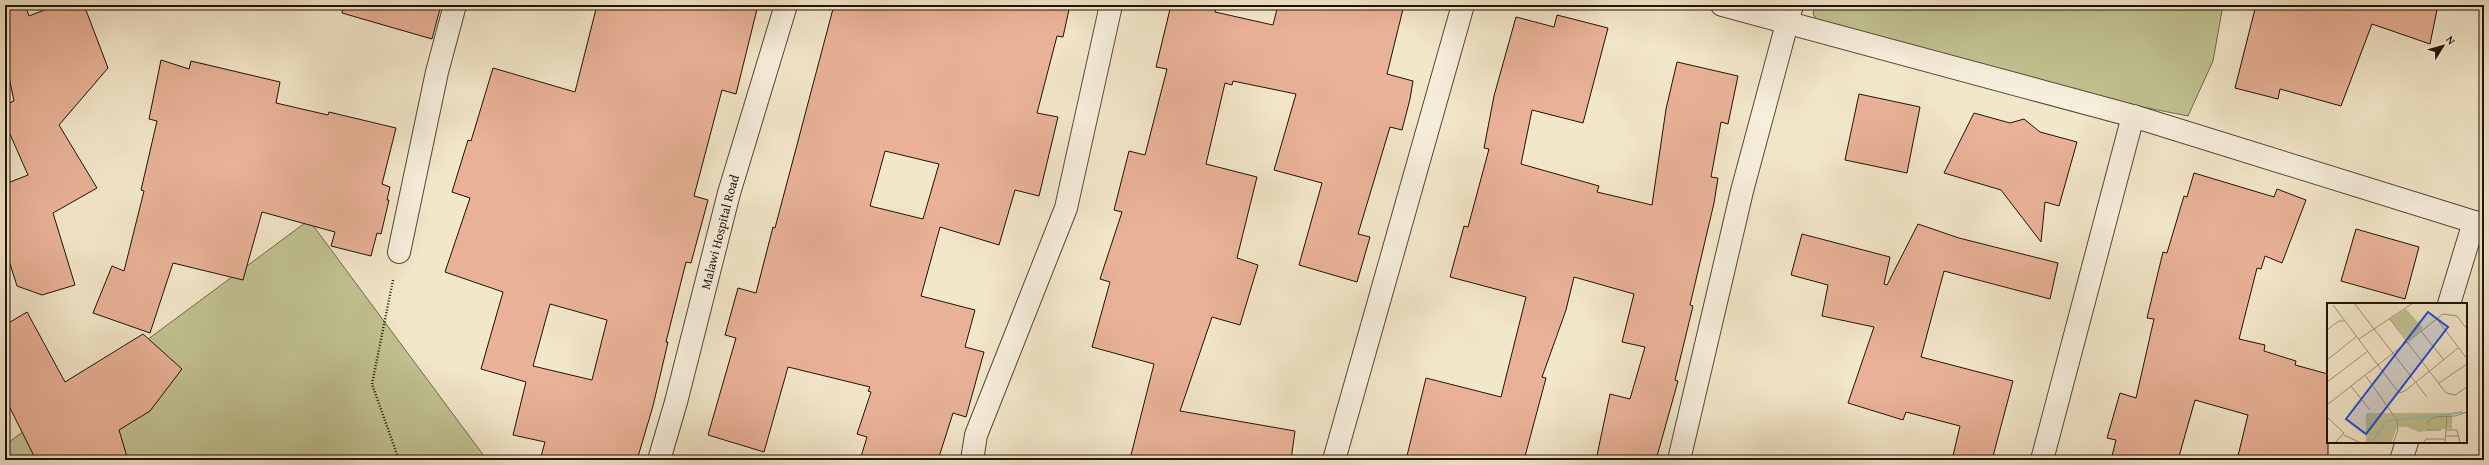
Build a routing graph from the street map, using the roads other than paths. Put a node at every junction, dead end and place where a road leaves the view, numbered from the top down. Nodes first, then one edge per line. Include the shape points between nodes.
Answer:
1 (454, 5) edge
2 (786, 5) edge
3 (1111, 5) edge
4 (1463, 5) edge
5 (1722, 5) edge
6 (1790, 13) edge
7 (2133, 116) junction
8 (2479, 224) edge
9 (399, 252) road end
10 (2449, 303) edge
11 (2407, 443) edge
12 (659, 460) edge
13 (972, 460) edge
14 (1334, 460) edge
15 (1679, 460) edge
16 (2042, 460) edge
17 (2401, 460) edge

1 - 9 street via 437,72
2 - 12 street, Malawi Hospital Road via 729,193
3 - 13 street via 1066,208 976,435
4 - 14 street
5 - 6 street
6 - 7 street
6 - 15 street via 1742,191
7 - 8 street
7 - 16 street
8 - 10 street
11 - 17 street

